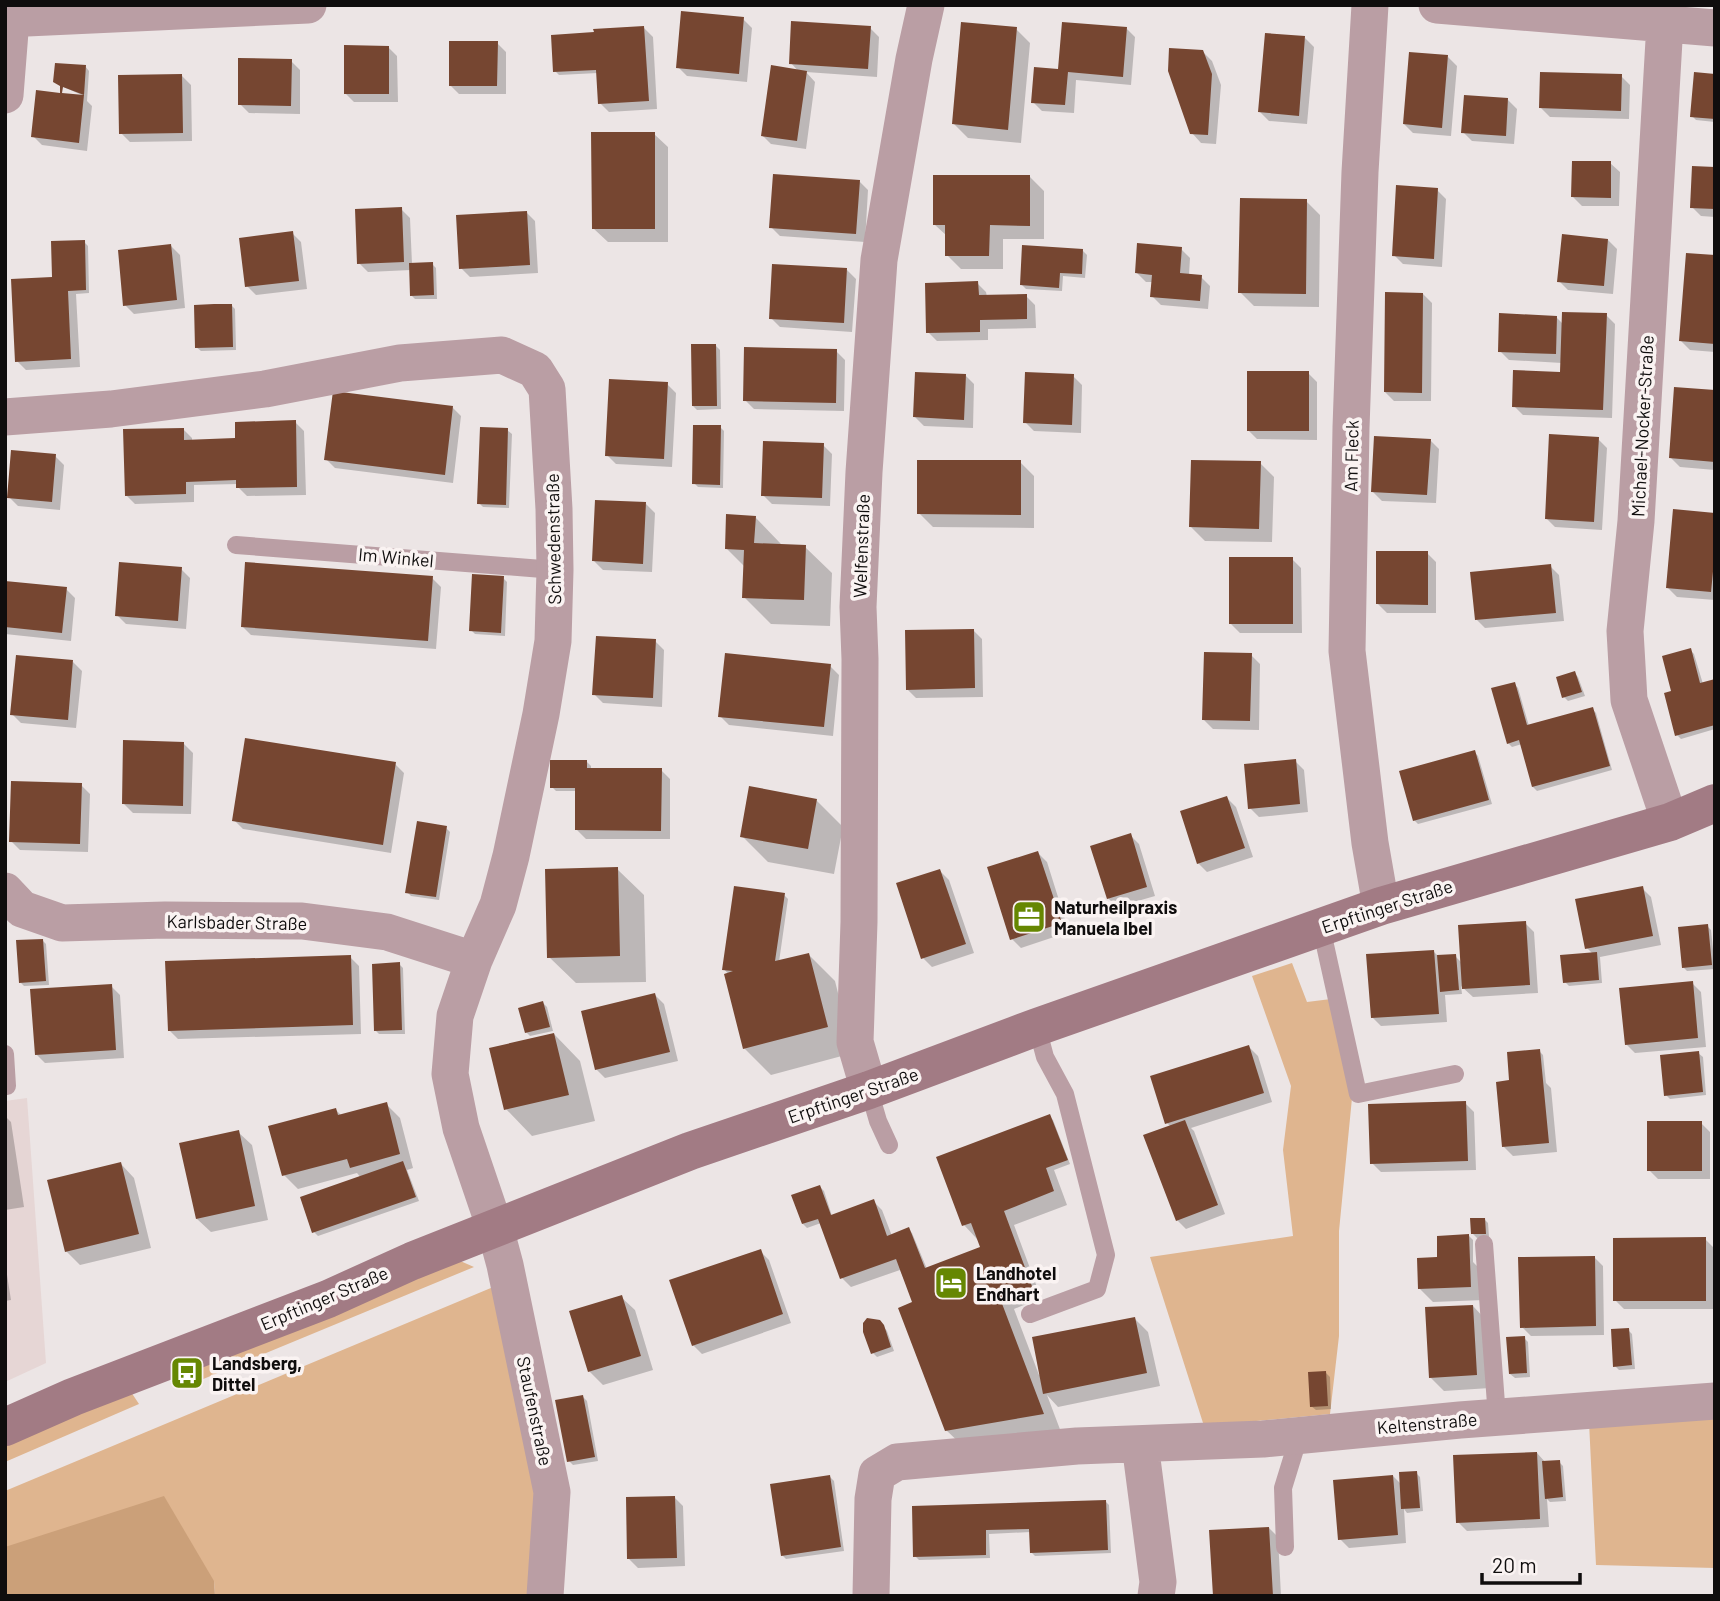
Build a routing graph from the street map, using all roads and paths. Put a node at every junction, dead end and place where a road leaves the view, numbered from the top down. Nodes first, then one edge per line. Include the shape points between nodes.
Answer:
1 (308, 5) edge
2 (926, 5) edge
3 (1370, 5) edge
4 (1437, 5) edge
5 (1663, 14) edge
6 (26, 15) edge
7 (1715, 28) edge
8 (5, 95) edge
9 (5, 417) edge
10 (236, 545) dead end
11 (555, 570) junction
12 (1715, 803) edge
13 (1670, 822) junction
14 (1381, 906) junction
15 (12, 907) edge
16 (1321, 927) junction
17 (474, 960) junction
18 (1037, 1027) junction
19 (5, 1054) edge
20 (1455, 1074) dead end
21 (7, 1086) dead end
22 (869, 1090) junction
23 (889, 1145) dead end
24 (495, 1228) junction
25 (1484, 1244) dead end
26 (1030, 1314) dead end
27 (1715, 1401) edge
28 (1497, 1417) junction
29 (5, 1427) edge
30 (1299, 1436) junction
31 (1140, 1444) junction
32 (1285, 1547) dead end
33 (545, 1596) edge
34 (871, 1596) edge
35 (1156, 1596) edge

1 - 6 street
2 - 22 street, Welfenstraße via 879,260 864,472 858,607 855,1042
3 - 14 street, Am Fleck via 1360,172 1347,651
4 - 5 street
5 - 7 street
5 - 13 street, Michael-Nocker-Straße via 1636,521 1625,631 1629,700
6 - 8 street
9 - 11 street, Schwedenstraße via 124,407 265,389 401,363 502,355 535,370 547,389
10 - 11 lane, Im Winkel
11 - 17 street, Schwedenstraße via 553,641 522,810 498,905
12 - 13 street, Erpftinger Straße
13 - 14 street, Erpftinger Straße
14 - 16 street, Erpftinger Straße
15 - 17 street, Karlsbader Straße via 62,923 302,921 387,932
16 - 18 street, Erpftinger Straße
16 - 20 lane via 1358,1094
17 - 24 street, Schwedenstraße via 456,1016 450,1074 461,1128
18 - 22 street, Erpftinger Straße
18 - 26 lane via 1045,1057 1065,1094 1105,1255 1097,1289
19 - 21 lane
22 - 23 lane
22 - 24 street, Erpftinger Straße via 690,1151
24 - 29 street, Erpftinger Straße
24 - 33 street, Staufenstraße via 552,1492
25 - 28 lane
27 - 28 street, Keltenstraße
28 - 30 street, Keltenstraße
30 - 31 street, Keltenstraße
30 - 32 lane via 1283,1488
31 - 34 street, Keltenstraße via 897,1462 877,1474
31 - 35 street

